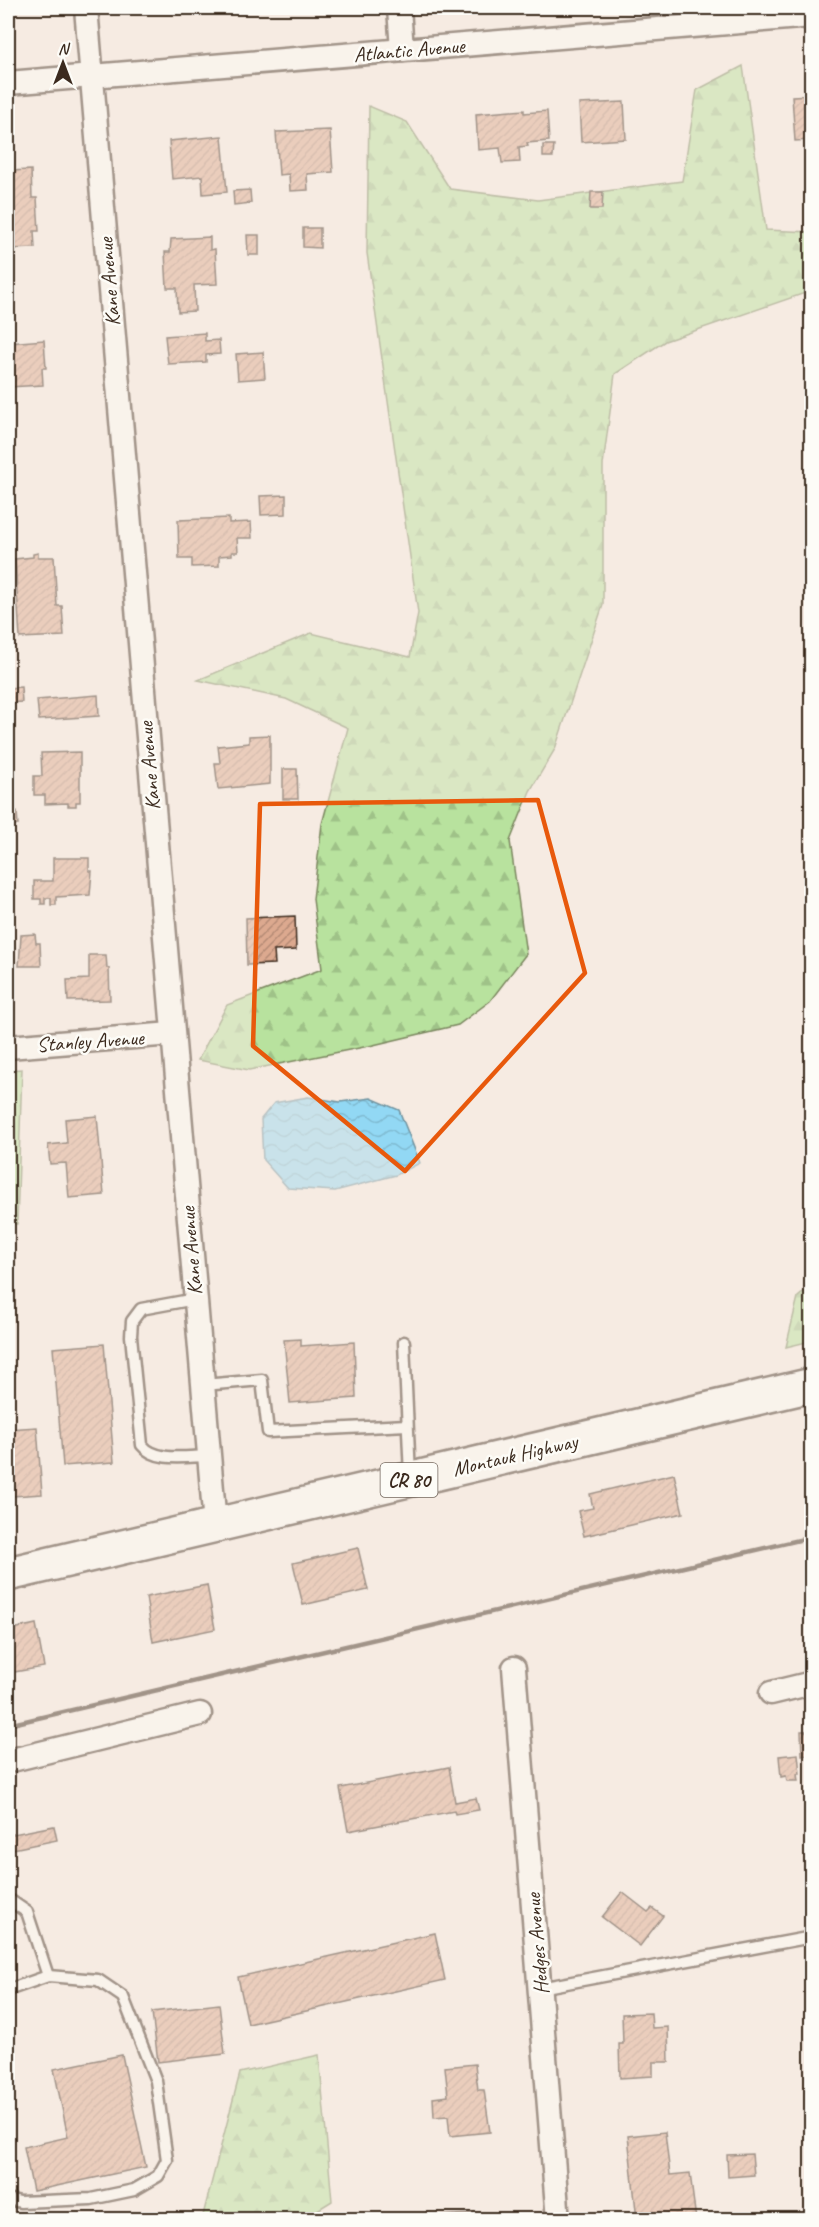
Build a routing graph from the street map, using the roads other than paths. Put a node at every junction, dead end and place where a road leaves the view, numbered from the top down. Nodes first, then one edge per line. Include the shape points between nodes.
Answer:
1 (86, 8) edge
2 (399, 8) edge
3 (812, 16) edge
4 (695, 17) edge
5 (402, 50) junction
6 (91, 76) junction
7 (8, 83) edge
8 (172, 1034) junction
9 (8, 1047) edge
10 (195, 1299) junction
11 (404, 1342) dead end
12 (203, 1385) junction
13 (812, 1385) edge
14 (407, 1425) junction
15 (209, 1456) junction
16 (410, 1479) junction
17 (215, 1525) junction
18 (8, 1574) edge
19 (514, 1668) dead end
20 (812, 1683) edge
21 (771, 1693) dead end
22 (200, 1714) dead end
23 (8, 1761) edge
24 (8, 1899) edge
25 (812, 1937) edge
26 (48, 1976) junction
27 (540, 1988) junction
28 (8, 1990) edge
29 (8, 2199) edge
30 (558, 2220) edge

1 - 6 street, Kane Avenue
2 - 5 street
3 - 4 street, Atlantic Avenue
4 - 5 street, Atlantic Avenue
5 - 6 street, Atlantic Avenue
6 - 7 street, Atlantic Avenue
6 - 8 street, Kane Avenue
8 - 9 street, Stanley Avenue
8 - 10 street, Kane Avenue
10 - 12 street, Kane Avenue
10 - 15 lane via 141,1309 132,1321 131,1335 142,1445 159,1456
11 - 14 lane
12 - 14 lane via 262,1380 268,1432
12 - 15 street, Kane Avenue
13 - 16 main road, Montauk Highway / CR 80
14 - 16 lane
15 - 17 street, Kane Avenue
16 - 17 main road, Montauk Highway / CR 80
17 - 18 main road, Montauk Highway / CR 80
19 - 27 street, Hedges Avenue
20 - 21 street
22 - 23 street
24 - 26 lane via 27,1912
25 - 27 lane
26 - 28 lane
26 - 29 lane via 98,1980 123,1997 156,2081 167,2160 158,2176 134,2190 91,2199
27 - 30 street, Hedges Avenue

